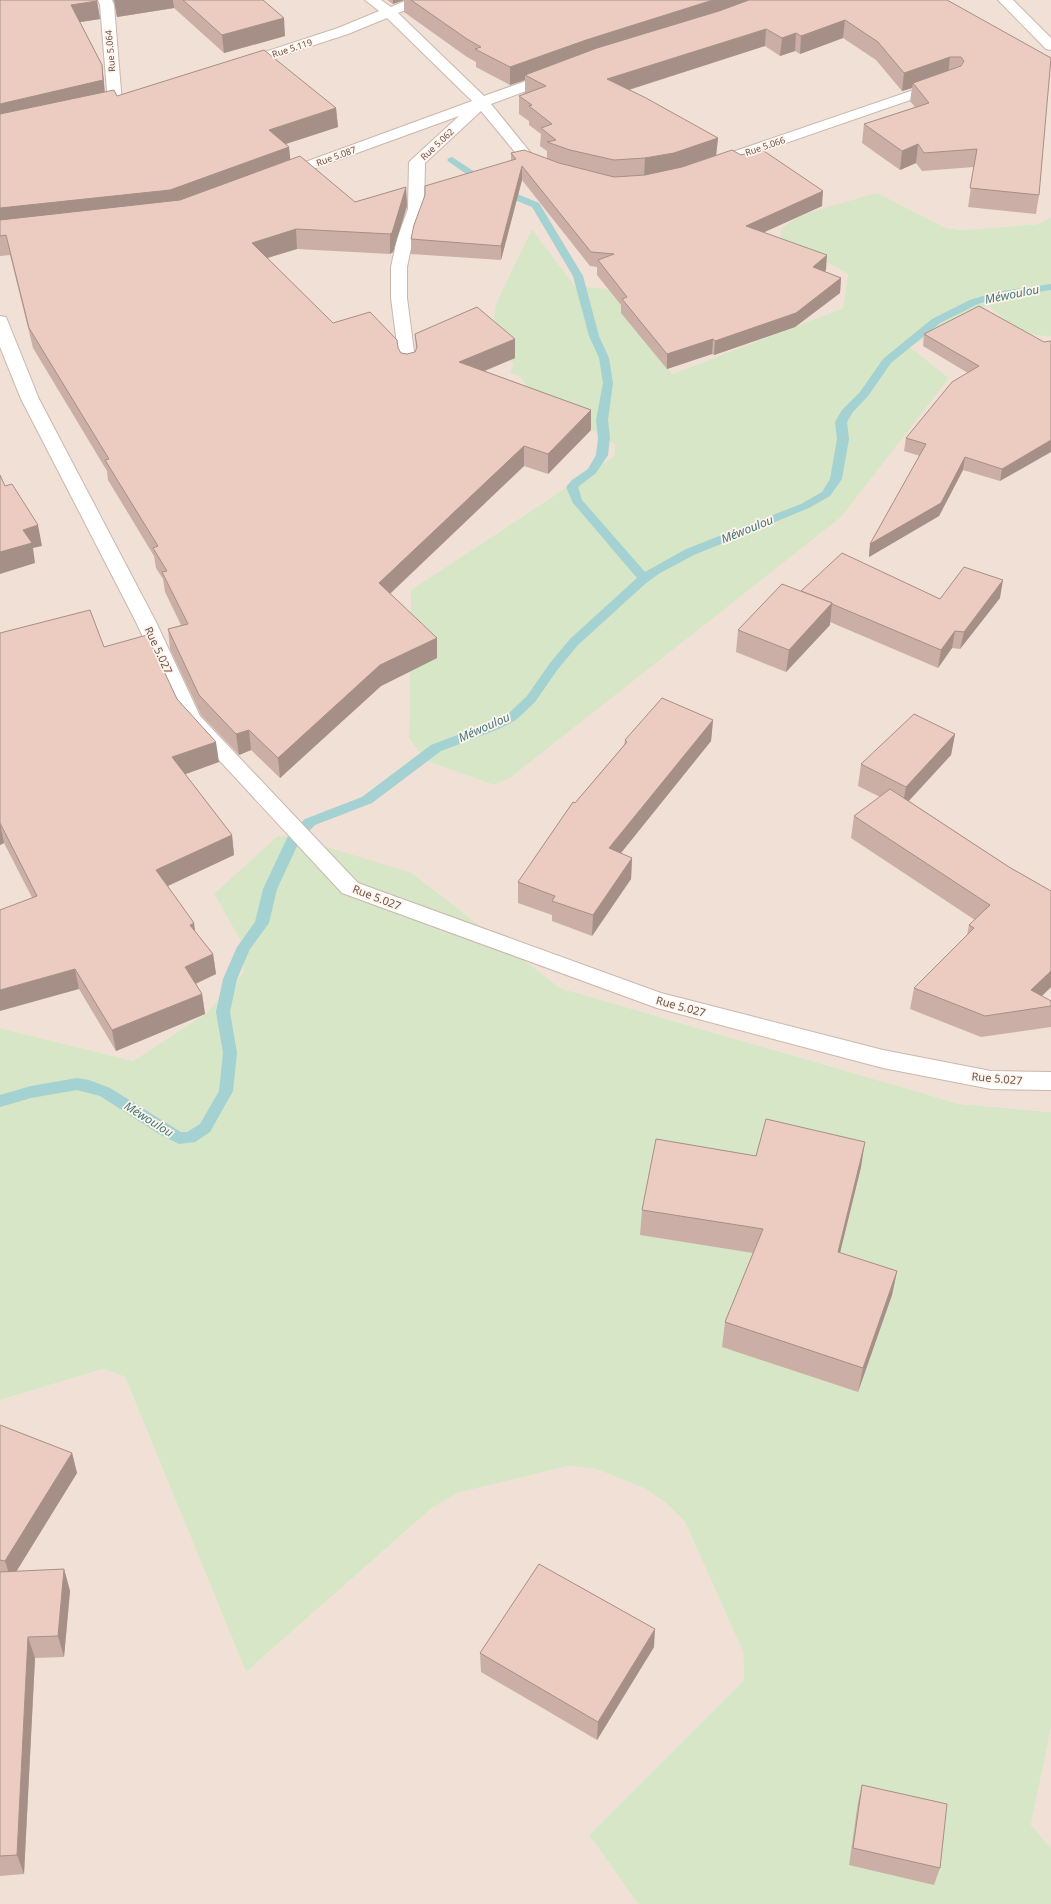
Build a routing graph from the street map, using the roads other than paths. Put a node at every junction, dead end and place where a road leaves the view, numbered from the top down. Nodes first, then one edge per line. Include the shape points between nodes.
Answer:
1 (105, 0) edge
2 (372, 0) edge
3 (419, 0) edge
4 (1005, 0) edge
5 (389, 12) junction
6 (1051, 46) edge
7 (226, 69) edge
8 (562, 73) edge
9 (953, 80) edge
10 (130, 98) edge
11 (115, 102) junction
12 (482, 102) junction
13 (99, 106) edge
14 (698, 169) edge
15 (557, 170) edge
16 (273, 179) edge
17 (0, 321) edge
18 (408, 367) edge
19 (1051, 1082) edge

1 - 11 street, Rue 5.064
2 - 5 street
3 - 5 street, Rue 5.119
4 - 6 street
5 - 7 street, Rue 5.119 via 343,31
5 - 12 street
8 - 12 street, Rue 5.087
9 - 14 street, Rue 5.066
10 - 11 street
11 - 13 street
12 - 15 street via 529,160
12 - 16 street, Rue 5.087
12 - 18 street, Rue 5.062 via 417,162 416,209 405,239 399,267 399,298
17 - 19 street, Rue 5.027 via 30,399 146,622 191,719 350,888 657,1000 883,1060 991,1080

